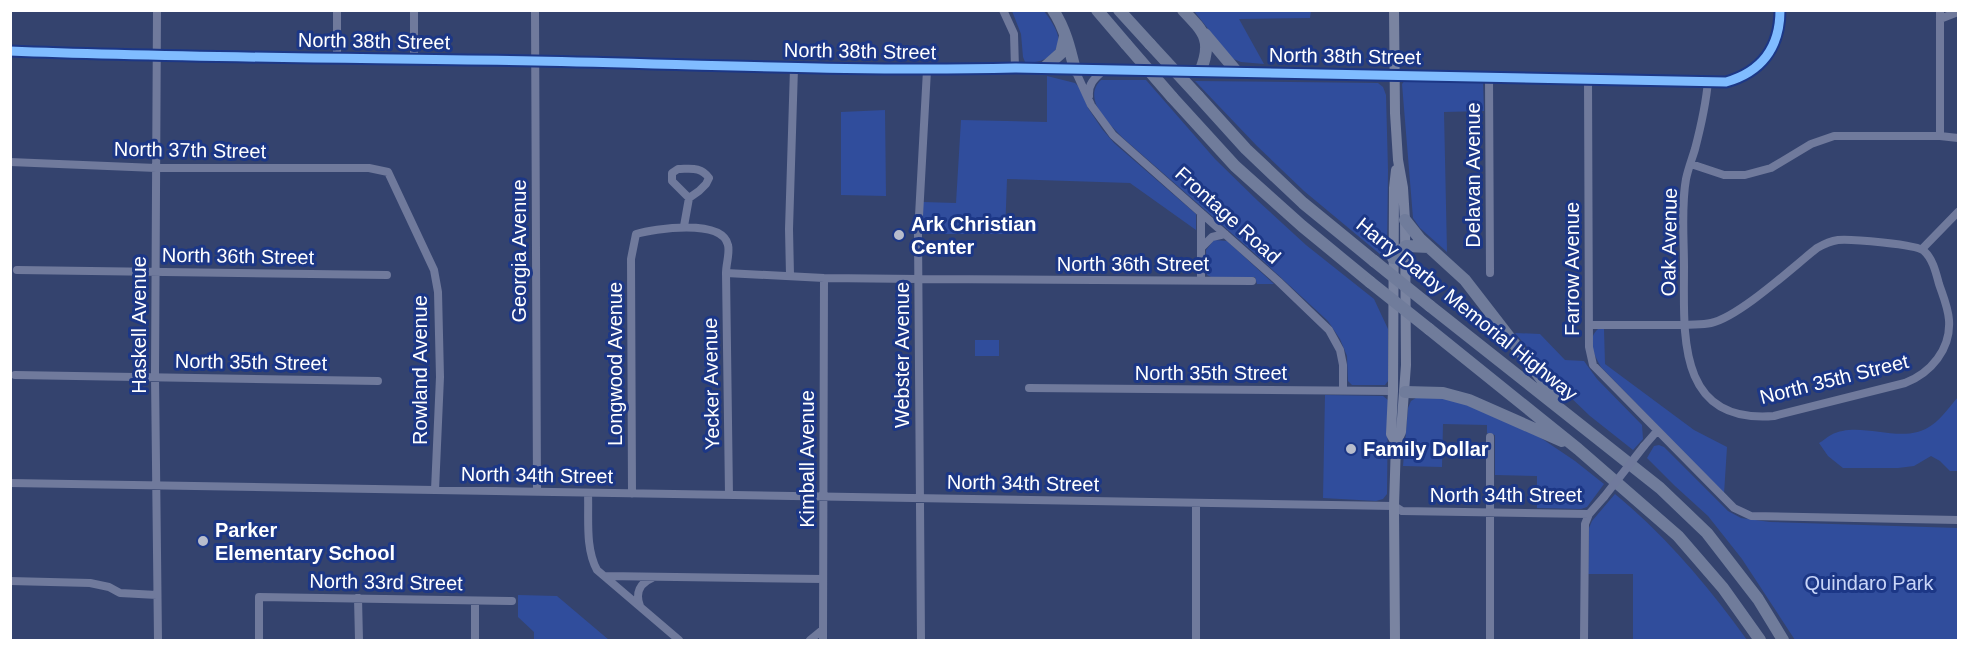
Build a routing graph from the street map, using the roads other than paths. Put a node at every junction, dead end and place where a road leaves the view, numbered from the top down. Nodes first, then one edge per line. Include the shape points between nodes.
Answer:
1 (157, 10) edge
2 (337, 10) edge
3 (414, 10) edge
4 (535, 10) edge
5 (1003, 10) edge
6 (1053, 10) edge
7 (1097, 10) edge
8 (1119, 10) edge
9 (1183, 10) edge
10 (1394, 10) edge
11 (1780, 10) edge
12 (1959, 12) edge
13 (1940, 15) edge
14 (1202, 30) junction
15 (1065, 36) junction
16 (10, 51) edge
17 (156, 56) junction
18 (337, 58) junction
19 (414, 60) junction
20 (535, 61) junction
21 (794, 68) junction
22 (1015, 68) junction
23 (1043, 69) junction
24 (927, 70) junction
25 (1075, 70) junction
26 (1104, 70) junction
27 (1200, 72) junction
28 (1237, 72) junction
29 (1394, 74) junction
30 (1489, 77) junction
31 (1588, 80) junction
32 (1708, 81) junction
33 (1091, 105) junction
34 (1940, 136) junction
35 (1959, 138) edge
36 (1398, 160) junction
37 (10, 162) edge
38 (1690, 164) junction
39 (156, 168) junction
40 (369, 168) joint
41 (689, 198) dead end
42 (1959, 212) edge
43 (1201, 213) junction
44 (1405, 219) junction
45 (684, 226) junction
46 (1225, 234) junction
47 (1406, 246) junction
48 (1201, 247) junction
49 (1429, 247) junction
50 (1922, 249) junction
51 (1393, 258) junction
52 (17, 270) dead end
53 (155, 271) junction
54 (726, 273) junction
55 (1490, 273) dead end
56 (387, 274) dead end
57 (790, 275) junction
58 (824, 278) junction
59 (918, 279) junction
60 (1201, 280) junction
61 (1252, 281) dead end
62 (1684, 324) junction
63 (1589, 325) junction
64 (15, 375) dead end
65 (155, 376) junction
66 (378, 381) dead end
67 (1029, 388) dead end
68 (1343, 390) junction
69 (1399, 391) junction
70 (1711, 399) joint
71 (1568, 415) junction
72 (1657, 431) junction
73 (1490, 437) dead end
74 (1578, 448) junction
75 (10, 483) edge
76 (157, 486) junction
77 (435, 490) junction
78 (537, 491) junction
79 (588, 493) junction
80 (632, 494) junction
81 (729, 495) junction
82 (823, 496) junction
83 (920, 497) junction
84 (1196, 503) junction
85 (1394, 506) junction
86 (1490, 513) junction
87 (1589, 514) junction
88 (1959, 520) edge
89 (605, 576) junction
90 (654, 578) junction
91 (822, 579) junction
92 (10, 581) edge
93 (158, 595) junction
94 (358, 598) junction
95 (475, 601) junction
96 (512, 601) dead end
97 (642, 609) junction
98 (822, 636) edge
99 (158, 640) edge
100 (259, 640) edge
101 (359, 640) edge
102 (475, 640) edge
103 (679, 640) edge
104 (810, 640) edge
105 (921, 640) edge
106 (1196, 640) edge
107 (1395, 640) edge
108 (1490, 640) edge
109 (1584, 640) edge
110 (1760, 640) edge
111 (1783, 640) edge

1 - 17 street, Haskell Avenue
2 - 18 street
3 - 19 street
4 - 20 street, Georgia Avenue
5 - 22 street via 1014,34
6 - 15 highway
7 - 74 highway, Harry Darby Memorial Highway, bridge via 1235,166 1370,282
8 - 71 highway, Harry Darby Memorial Highway, bridge via 1246,149 1303,203
9 - 14 highway
10 - 29 main road
11 - 32 street, North 38th Street via 1777,35 1759,66 1726,82
12 - 13 street
13 - 34 street
14 - 27 highway via 1207,56
14 - 28 highway
15 - 23 highway via 1060,53
15 - 25 highway
16 - 17 street, North 38th Street
17 - 18 street, North 38th Street
17 - 39 street, Haskell Avenue
18 - 19 street, North 38th Street
19 - 20 street, North 38th Street
20 - 21 street, North 38th Street
20 - 78 street, Georgia Avenue
21 - 24 street, North 38th Street
21 - 57 street
22 - 23 street, North 38th Street
22 - 24 street, North 38th Street
23 - 25 street, North 38th Street
24 - 59 street, Webster Avenue
25 - 26 street, North 38th Street
25 - 33 street, Frontage Road
26 - 27 street, North 38th Street
26 - 33 street via 1090,86
27 - 28 street, North 38th Street
28 - 29 street, North 38th Street
29 - 30 street, North 38th Street
29 - 36 main road
30 - 31 street, North 38th Street
30 - 55 street, Delavan Avenue
31 - 32 street, North 38th Street
31 - 63 street, Farrow Avenue
32 - 38 street, Oak Avenue
33 - 43 street, Frontage Road via 1113,135
34 - 35 street
34 - 38 street via 1834,136 1811,144 1771,168 1745,175 1724,175
36 - 44 main road
36 - 51 main road
37 - 39 street, North 37th Street
38 - 62 street, Oak Avenue via 1684,199
39 - 40 street, North 37th Street
39 - 53 street, Haskell Avenue
40 - 77 street, Rowland Avenue via 388,172 434,270 440,377
41 - 45 street
42 - 50 street
43 - 46 street, Frontage Road
43 - 48 street
44 - 47 main road
44 - 49 highway
45 - 54 street via 717,232 724,238 728,245
45 - 80 street, Longwood Avenue via 636,234 631,259
46 - 48 street via 1212,237
46 - 68 street, Frontage Road via 1329,330 1340,350
47 - 49 highway
47 - 51 highway
47 - 69 main road
48 - 60 street
49 - 71 highway via 1465,280
50 - 62 street via 1832,241 1817,248 1736,312 1712,323
50 - 70 street, North 35th Street via 1932,261 1949,318 1948,338 1940,355 1920,376 1774,416 1732,412
51 - 69 main road
52 - 53 street, North 36th Street
53 - 56 street, North 36th Street
53 - 65 street, Haskell Avenue
54 - 57 street, North 36th Street
54 - 81 street, Yecker Avenue
57 - 58 street, North 36th Street
58 - 59 street, North 36th Street
58 - 82 street, Kimball Avenue
59 - 60 street, North 36th Street
59 - 83 street, Webster Avenue
60 - 61 street, North 36th Street
62 - 63 street
62 - 70 street, Oak Avenue via 1692,372
63 - 72 street, Farrow Avenue via 1593,365
64 - 65 street, North 35th Street
65 - 66 street, North 35th Street
65 - 76 street, Haskell Avenue
67 - 68 street, North 35th Street
68 - 69 street, North 35th Street
69 - 74 highway via 1443,393 1469,400
69 - 85 main road via 1401,432 1396,443
71 - 111 highway, Harry Darby Memorial Highway via 1660,488 1707,532 1758,599
72 - 87 street, North 34th Street, bridge
72 - 88 street via 1734,508 1751,516
73 - 86 street
74 - 110 highway, Harry Darby Memorial Highway via 1678,536 1724,588
75 - 76 street, North 34th Street
76 - 77 street, North 34th Street
76 - 93 street, Haskell Avenue
77 - 78 street, North 34th Street
78 - 79 street, North 34th Street
79 - 80 street, North 34th Street
79 - 89 street via 592,561
80 - 81 street, North 34th Street
81 - 82 street, North 34th Street
82 - 83 street, North 34th Street
82 - 91 street, Kimball Avenue
83 - 84 street, North 34th Street
83 - 105 street, Webster Avenue
84 - 85 street, North 34th Street
84 - 106 street
85 - 86 street, North 34th Street via 1402,511
85 - 107 main road
86 - 87 street, North 34th Street
86 - 108 street
87 - 109 street via 1585,524
89 - 90 street
89 - 97 street
90 - 91 street
90 - 97 street via 639,588
91 - 98 street, Kimball Avenue
92 - 93 street via 90,583 120,593
93 - 99 street, Haskell Avenue
94 - 95 street, North 33rd Street
94 - 100 street, North 33rd Street via 259,597
94 - 101 street
95 - 96 street, North 33rd Street
95 - 102 street
97 - 103 street
98 - 104 street

